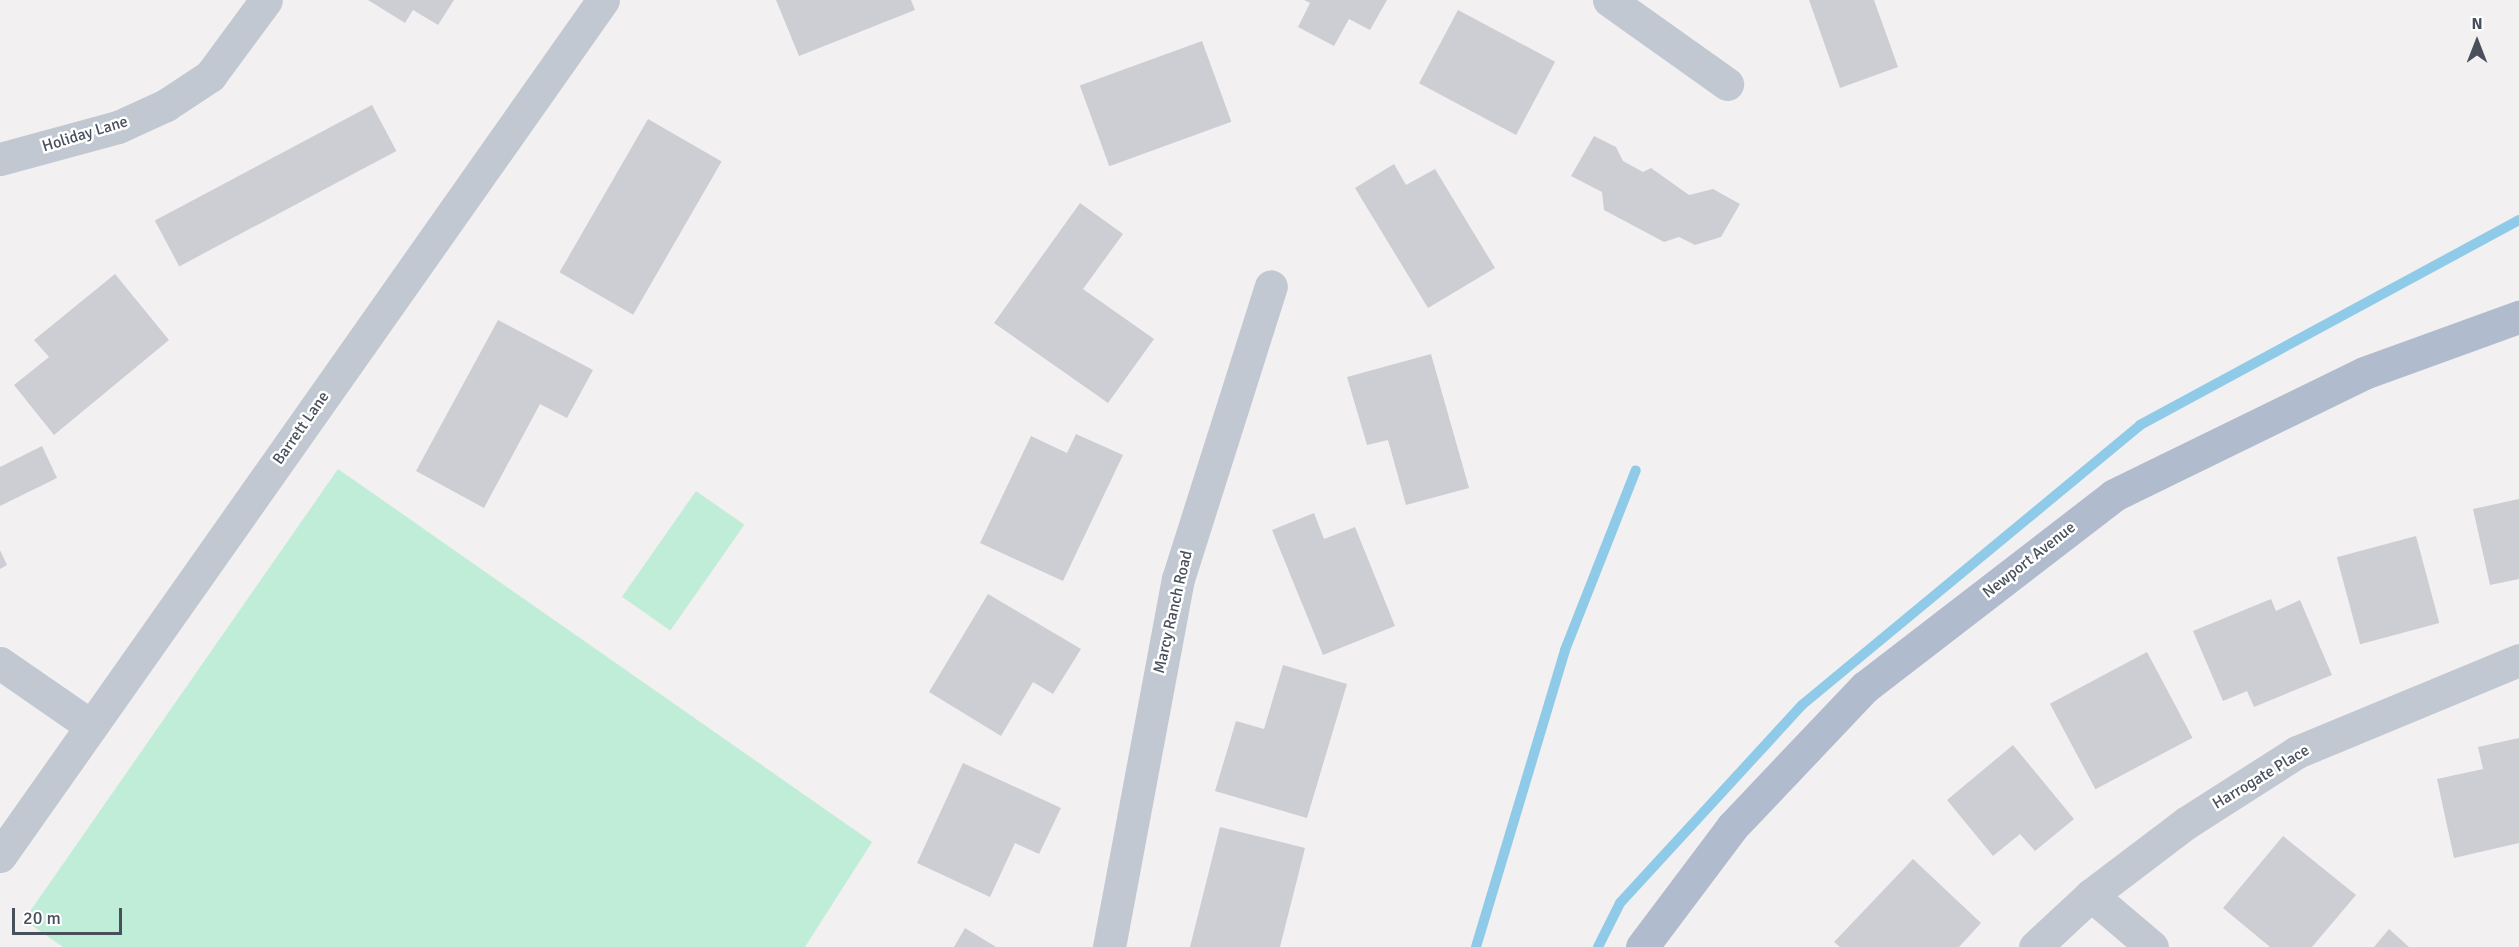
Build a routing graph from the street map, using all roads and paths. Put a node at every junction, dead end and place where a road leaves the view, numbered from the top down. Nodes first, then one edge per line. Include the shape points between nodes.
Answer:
1 (266, 0) edge
2 (603, 0) edge
3 (1609, 0) edge
4 (1727, 84) dead end
5 (0, 159) edge
6 (1271, 285) dead end
7 (2519, 317) edge
8 (2519, 660) edge
9 (0, 663) edge
10 (91, 726) junction
11 (0, 856) edge
12 (2091, 895) junction
13 (1109, 947) edge
14 (1642, 947) edge
15 (2035, 947) edge
16 (2152, 947) edge

1 - 5 street, Holiday Lane via 210,76 166,105 118,126
2 - 10 street, Barrett Lane
3 - 4 street
6 - 13 street, Marcy Ranch Road via 1178,579
7 - 14 main road, Newport Avenue via 2364,373 2114,495 1865,687 1732,827
8 - 12 street, Harrogate Place via 2297,752 2186,823
9 - 10 street
10 - 11 street, Barrett Lane
12 - 15 street, Harrogate Place
12 - 16 street

